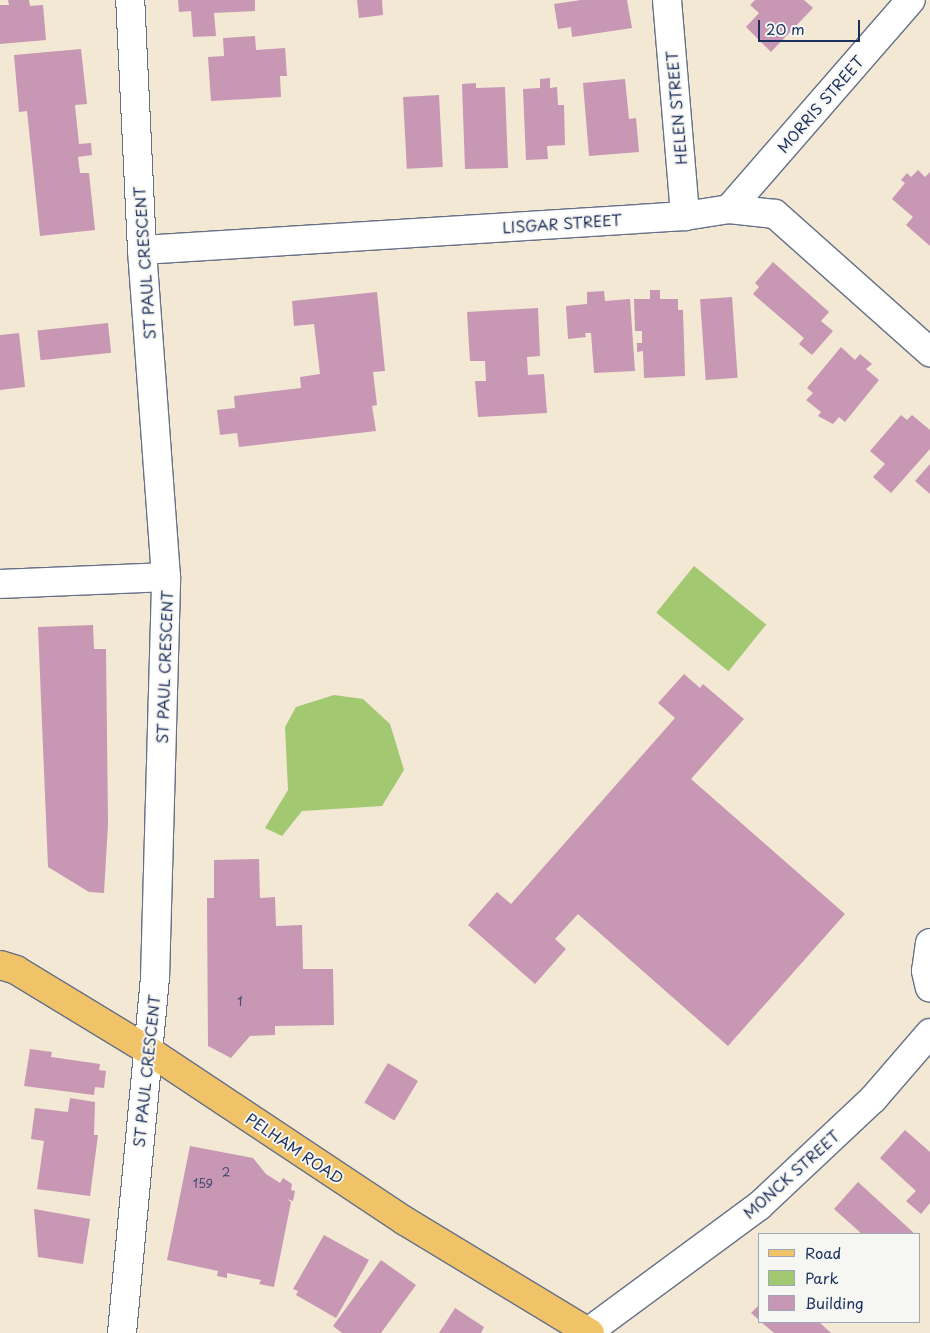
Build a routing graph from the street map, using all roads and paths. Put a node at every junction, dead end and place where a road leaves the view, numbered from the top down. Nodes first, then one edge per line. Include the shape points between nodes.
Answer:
1 (130, 0) edge
2 (667, 0) edge
3 (911, 0) edge
4 (729, 209) junction
5 (685, 216) junction
6 (142, 250) junction
7 (930, 352) edge
8 (166, 577) junction
9 (0, 584) edge
10 (930, 943) edge
11 (0, 965) edge
12 (930, 988) edge
13 (930, 1033) edge
14 (149, 1051) junction
15 (122, 1333) edge
16 (589, 1333) edge

1 - 6 street, ST PAUL CRESCENT
2 - 5 street, HELEN STREET
3 - 4 street, MORRIS STREET
4 - 5 street, LISGAR STREET
4 - 7 street, LISGAR STREET via 775,214
5 - 6 street, LISGAR STREET
6 - 8 street, ST PAUL CRESCENT
8 - 9 street
8 - 14 street, ST PAUL CRESCENT via 155,978
10 - 12 street via 926,971
11 - 14 main road, PELHAM ROAD via 16,970
13 - 16 street, MONCK STREET via 873,1099 759,1206
14 - 15 street, ST PAUL CRESCENT
14 - 16 main road, PELHAM ROAD via 406,1221

